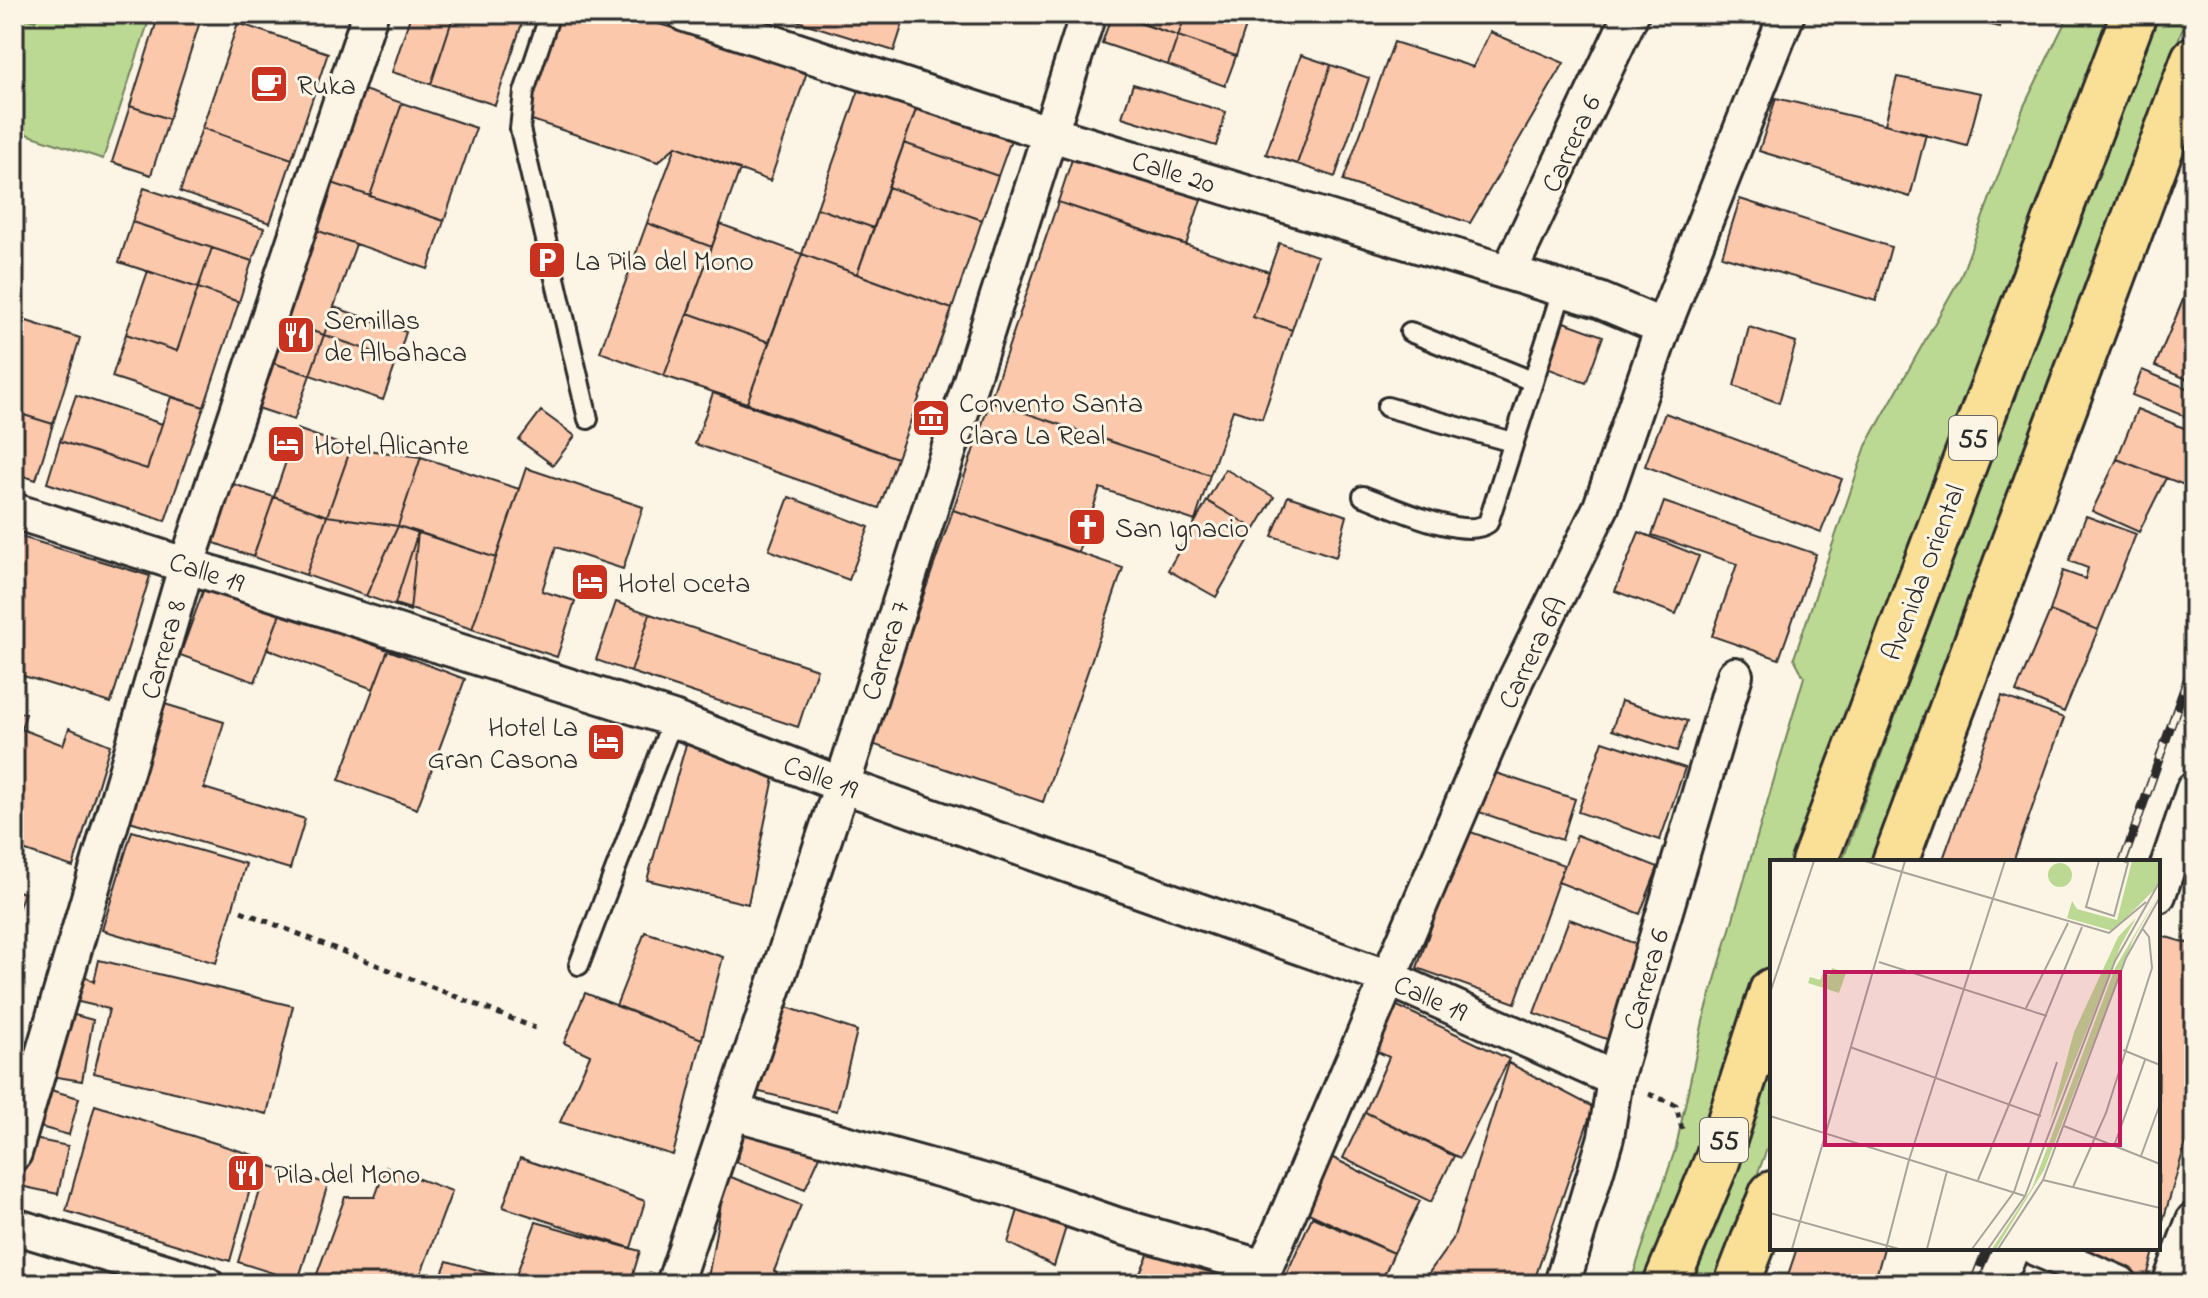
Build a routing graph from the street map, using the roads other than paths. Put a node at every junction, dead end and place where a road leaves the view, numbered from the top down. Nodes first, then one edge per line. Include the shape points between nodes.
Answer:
1 (370, 14) edge
2 (550, 14) edge
3 (685, 14) edge
4 (1088, 14) edge
5 (1631, 14) edge
6 (1787, 14) edge
7 (2134, 14) edge
8 (2194, 59) edge
9 (1048, 133) junction
10 (1509, 272) junction
11 (1562, 291) junction
12 (1663, 327) junction
13 (1410, 332) dead end
14 (1532, 381) junction
15 (1387, 407) dead end
16 (588, 419) dead end
17 (1512, 442) junction
18 (1363, 496) dead end
19 (14, 511) edge
20 (187, 564) junction
21 (1735, 675) dead end
22 (673, 719) junction
23 (842, 785) junction
24 (2194, 789) edge
25 (1815, 860) edge
26 (1896, 860) edge
27 (2160, 889) edge
28 (579, 965) dead end
29 (1386, 977) junction
30 (1770, 997) edge
31 (1615, 1079) junction
32 (733, 1112) junction
33 (14, 1153) edge
34 (1770, 1199) edge
35 (2194, 1220) edge
36 (14, 1226) edge
37 (2011, 1250) edge
38 (2041, 1250) edge
39 (1261, 1276) edge
40 (206, 1284) edge
41 (674, 1284) edge
42 (1562, 1284) edge
43 (1666, 1284) edge
44 (1737, 1284) edge
45 (1996, 1284) edge
46 (2120, 1284) edge
47 (2170, 1284) edge

1 - 20 street, Carrera 8
2 - 16 lane via 524,92 520,129
3 - 9 street, Calle 20
4 - 9 street, Carrera 7
5 - 10 street, Carrera 6
6 - 12 street, Carrera 6A
7 - 25 main road, Avenida Oriental / 55
8 - 26 main road
9 - 10 street, Calle 20
9 - 23 street, Carrera 7
10 - 11 street, Calle 20
11 - 12 street, Calle 20
11 - 14 lane
12 - 29 street, Carrera 6A via 1601,507 1516,679
13 - 14 lane
14 - 17 lane
15 - 17 lane
17 - 18 lane via 1492,516 1475,530
19 - 20 street, Calle 19
20 - 22 street, Calle 19
20 - 33 street, Carrera 8
21 - 31 street, Carrera 6
22 - 23 street, Calle 19
22 - 28 lane
23 - 29 street, Calle 19
23 - 32 street, Carrera 7
24 - 27 street
29 - 31 street, Calle 19
29 - 39 street, Carrera 6A
30 - 43 main road, 55 via 1717,1161
31 - 42 street, Carrera 6 via 1606,1137
32 - 39 street via 1018,1191
32 - 41 street, Carrera 7
34 - 44 main road, 55
35 - 47 street
36 - 40 street
37 - 45 street
38 - 46 street

